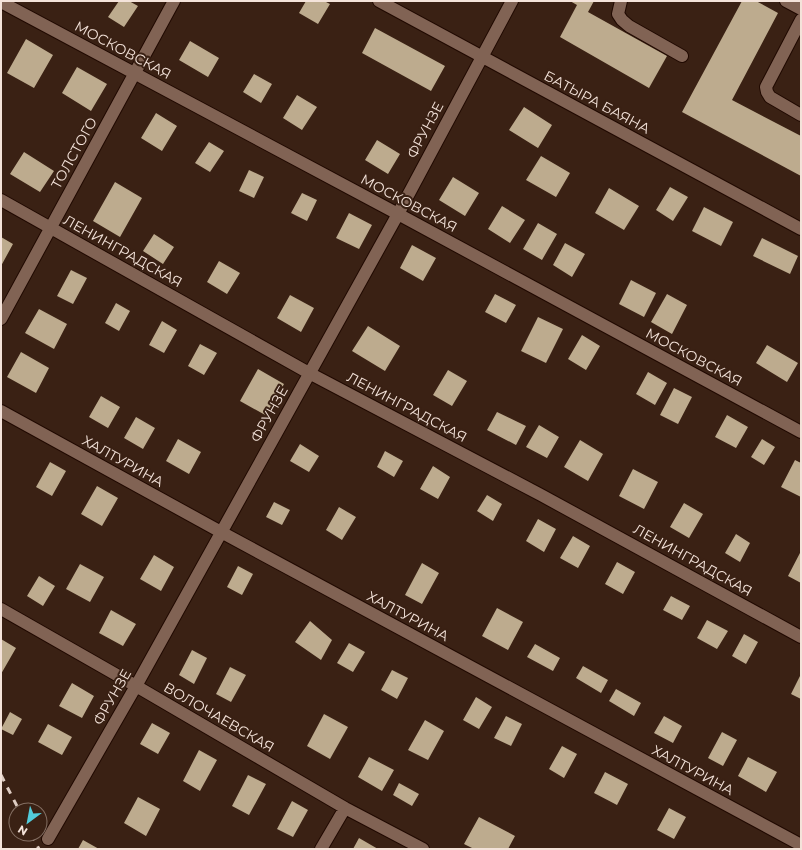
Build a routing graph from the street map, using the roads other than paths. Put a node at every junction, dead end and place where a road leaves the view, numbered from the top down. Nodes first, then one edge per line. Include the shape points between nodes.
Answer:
1 (174, 1) edge
2 (379, 1) edge
3 (512, 1) edge
4 (621, 1) edge
5 (786, 1) edge
6 (1, 2) edge
7 (801, 9) edge
8 (801, 20) edge
9 (482, 56) junction
10 (682, 56) dead end
11 (134, 74) junction
12 (801, 115) edge
13 (1, 200) edge
14 (398, 214) junction
15 (51, 227) junction
16 (801, 229) edge
17 (1, 319) edge
18 (309, 373) junction
19 (1, 411) edge
20 (801, 432) edge
21 (221, 532) junction
22 (1, 609) edge
23 (801, 637) edge
24 (136, 686) junction
25 (345, 808) junction
26 (48, 839) dead end
27 (801, 845) edge
28 (321, 849) edge
29 (423, 849) edge

1 - 11 street, ТОЛСТОГО
2 - 9 street, БАТЫРА БАЯНА
3 - 9 street, ФРУНЗЕ
4 - 10 street via 618,14 622,20
5 - 7 street
6 - 11 street, МОСКОВСКАЯ
8 - 12 street via 766,87 766,92
9 - 14 street, ФРУНЗЕ
9 - 16 street, БАТЫРА БАЯНА
11 - 14 street, МОСКОВСКАЯ
11 - 15 street, ТОЛСТОГО
13 - 15 street, ЛЕНИНГРАДСКАЯ
14 - 18 street, ФРУНЗЕ
14 - 20 street, МОСКОВСКАЯ
15 - 17 street, ТОЛСТОГО
15 - 18 street, ЛЕНИНГРАДСКАЯ
18 - 21 street, ФРУНЗЕ
18 - 23 street, ЛЕНИНГРАДСКАЯ via 541,495
19 - 21 street, ХАЛТУРИНА
21 - 24 street, ФРУНЗЕ
21 - 27 street, ХАЛТУРИНА
22 - 24 street, ВОЛОЧАЕВСКАЯ
24 - 25 street, ВОЛОЧАЕВСКАЯ
24 - 26 street, ФРУНЗЕ
25 - 28 street
25 - 29 street, ВОЛОЧАЕВСКАЯ

